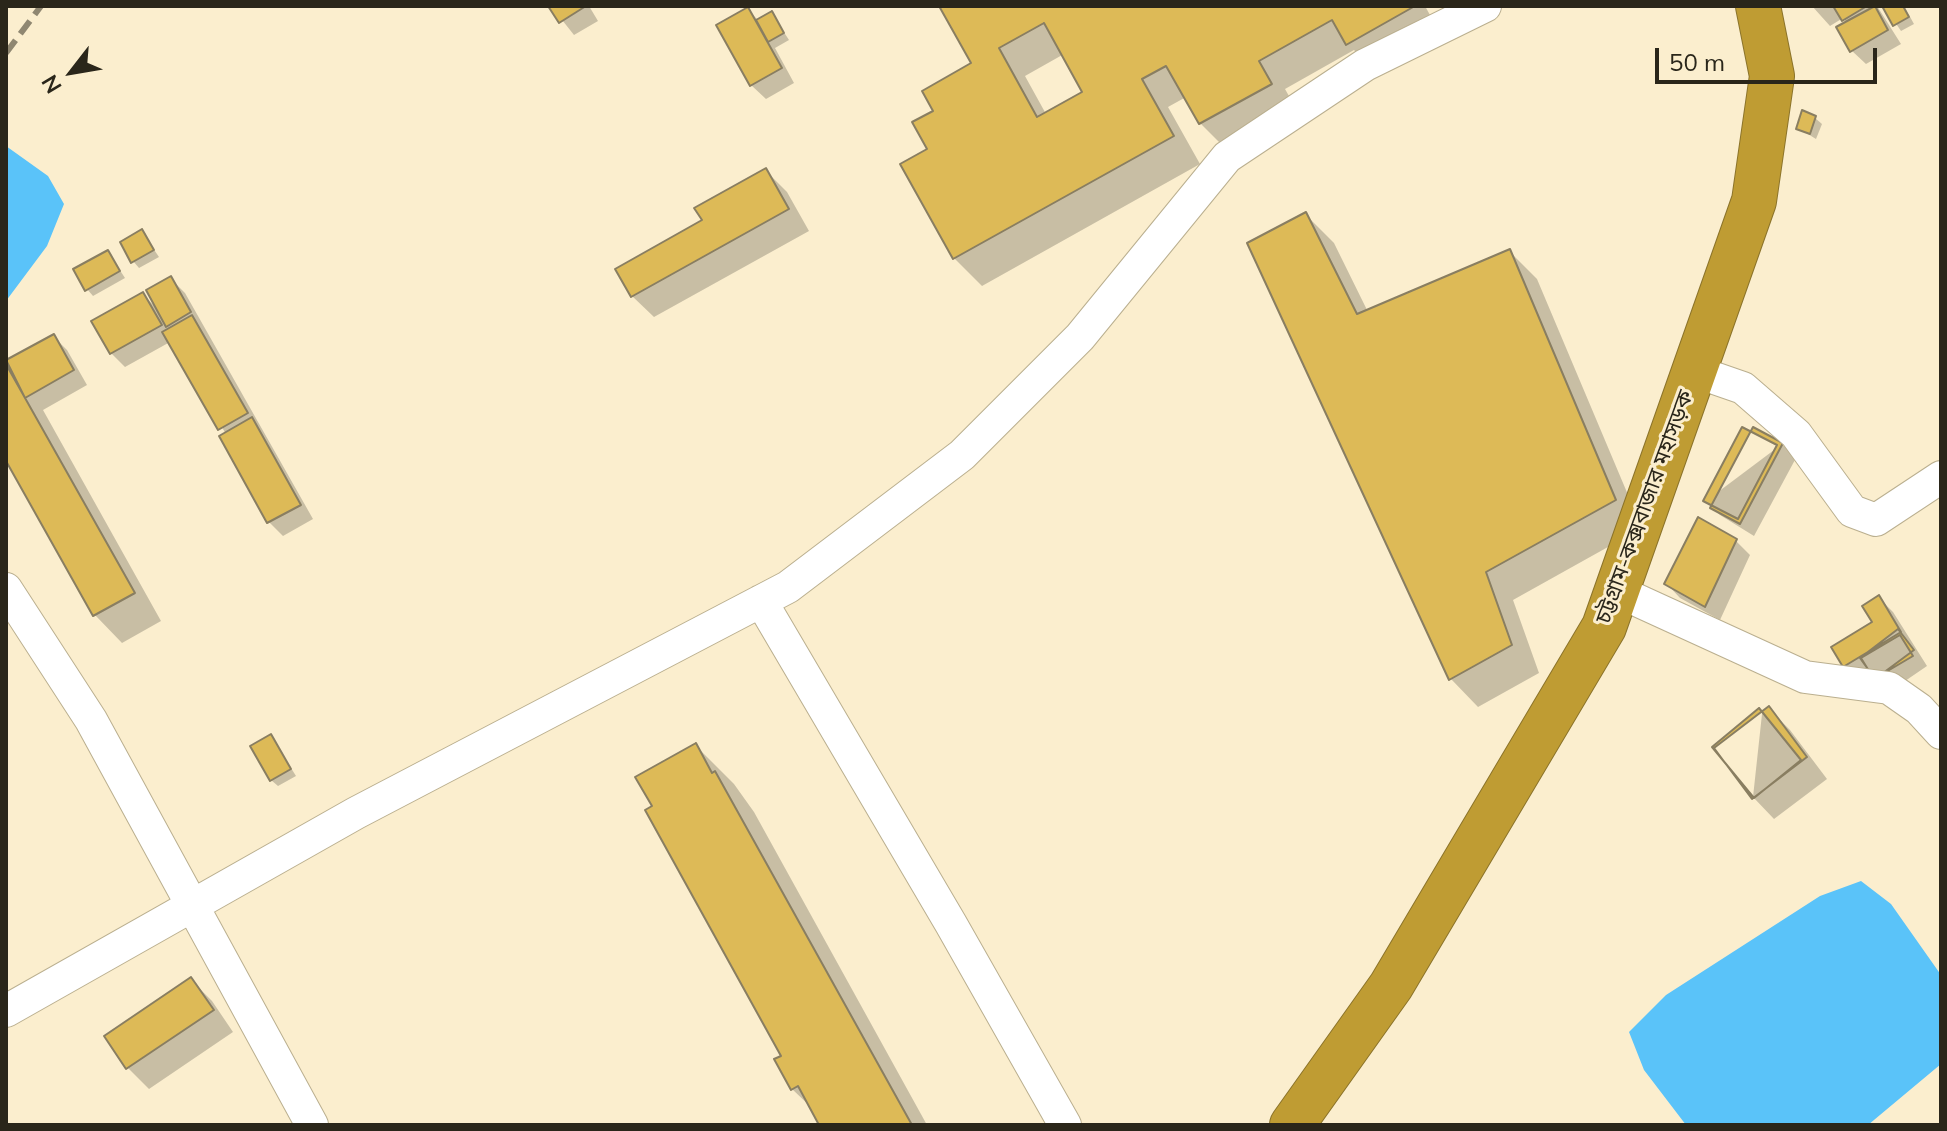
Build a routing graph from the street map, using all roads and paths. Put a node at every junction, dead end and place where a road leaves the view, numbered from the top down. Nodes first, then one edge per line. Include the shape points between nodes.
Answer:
1 (1485, 6) edge
2 (1758, 6) edge
3 (1694, 371) junction
4 (1941, 477) edge
5 (6, 589) edge
6 (1617, 591) junction
7 (761, 601) junction
8 (1941, 733) edge
9 (190, 905) junction
10 (6, 1011) edge
11 (312, 1125) edge
12 (1065, 1125) edge
13 (1292, 1125) edge

1 - 7 street via 1365,65 1227,157 1080,337 962,455 788,587
2 - 3 highway, চট্টগ্রাম-কক্সবাজার মহাসড়ক via 1772,76 1754,201
3 - 4 street via 1743,388 1796,434 1852,511 1876,520
3 - 6 highway, চট্টগ্রাম-কক্সবাজার মহাসড়ক
5 - 9 street via 91,720
6 - 8 street via 1805,677 1889,688
6 - 13 highway, চট্টগ্রাম-কক্সবাজার মহাসড়ক via 1604,627 1391,986
7 - 9 street
7 - 12 street
9 - 10 street
9 - 11 street

